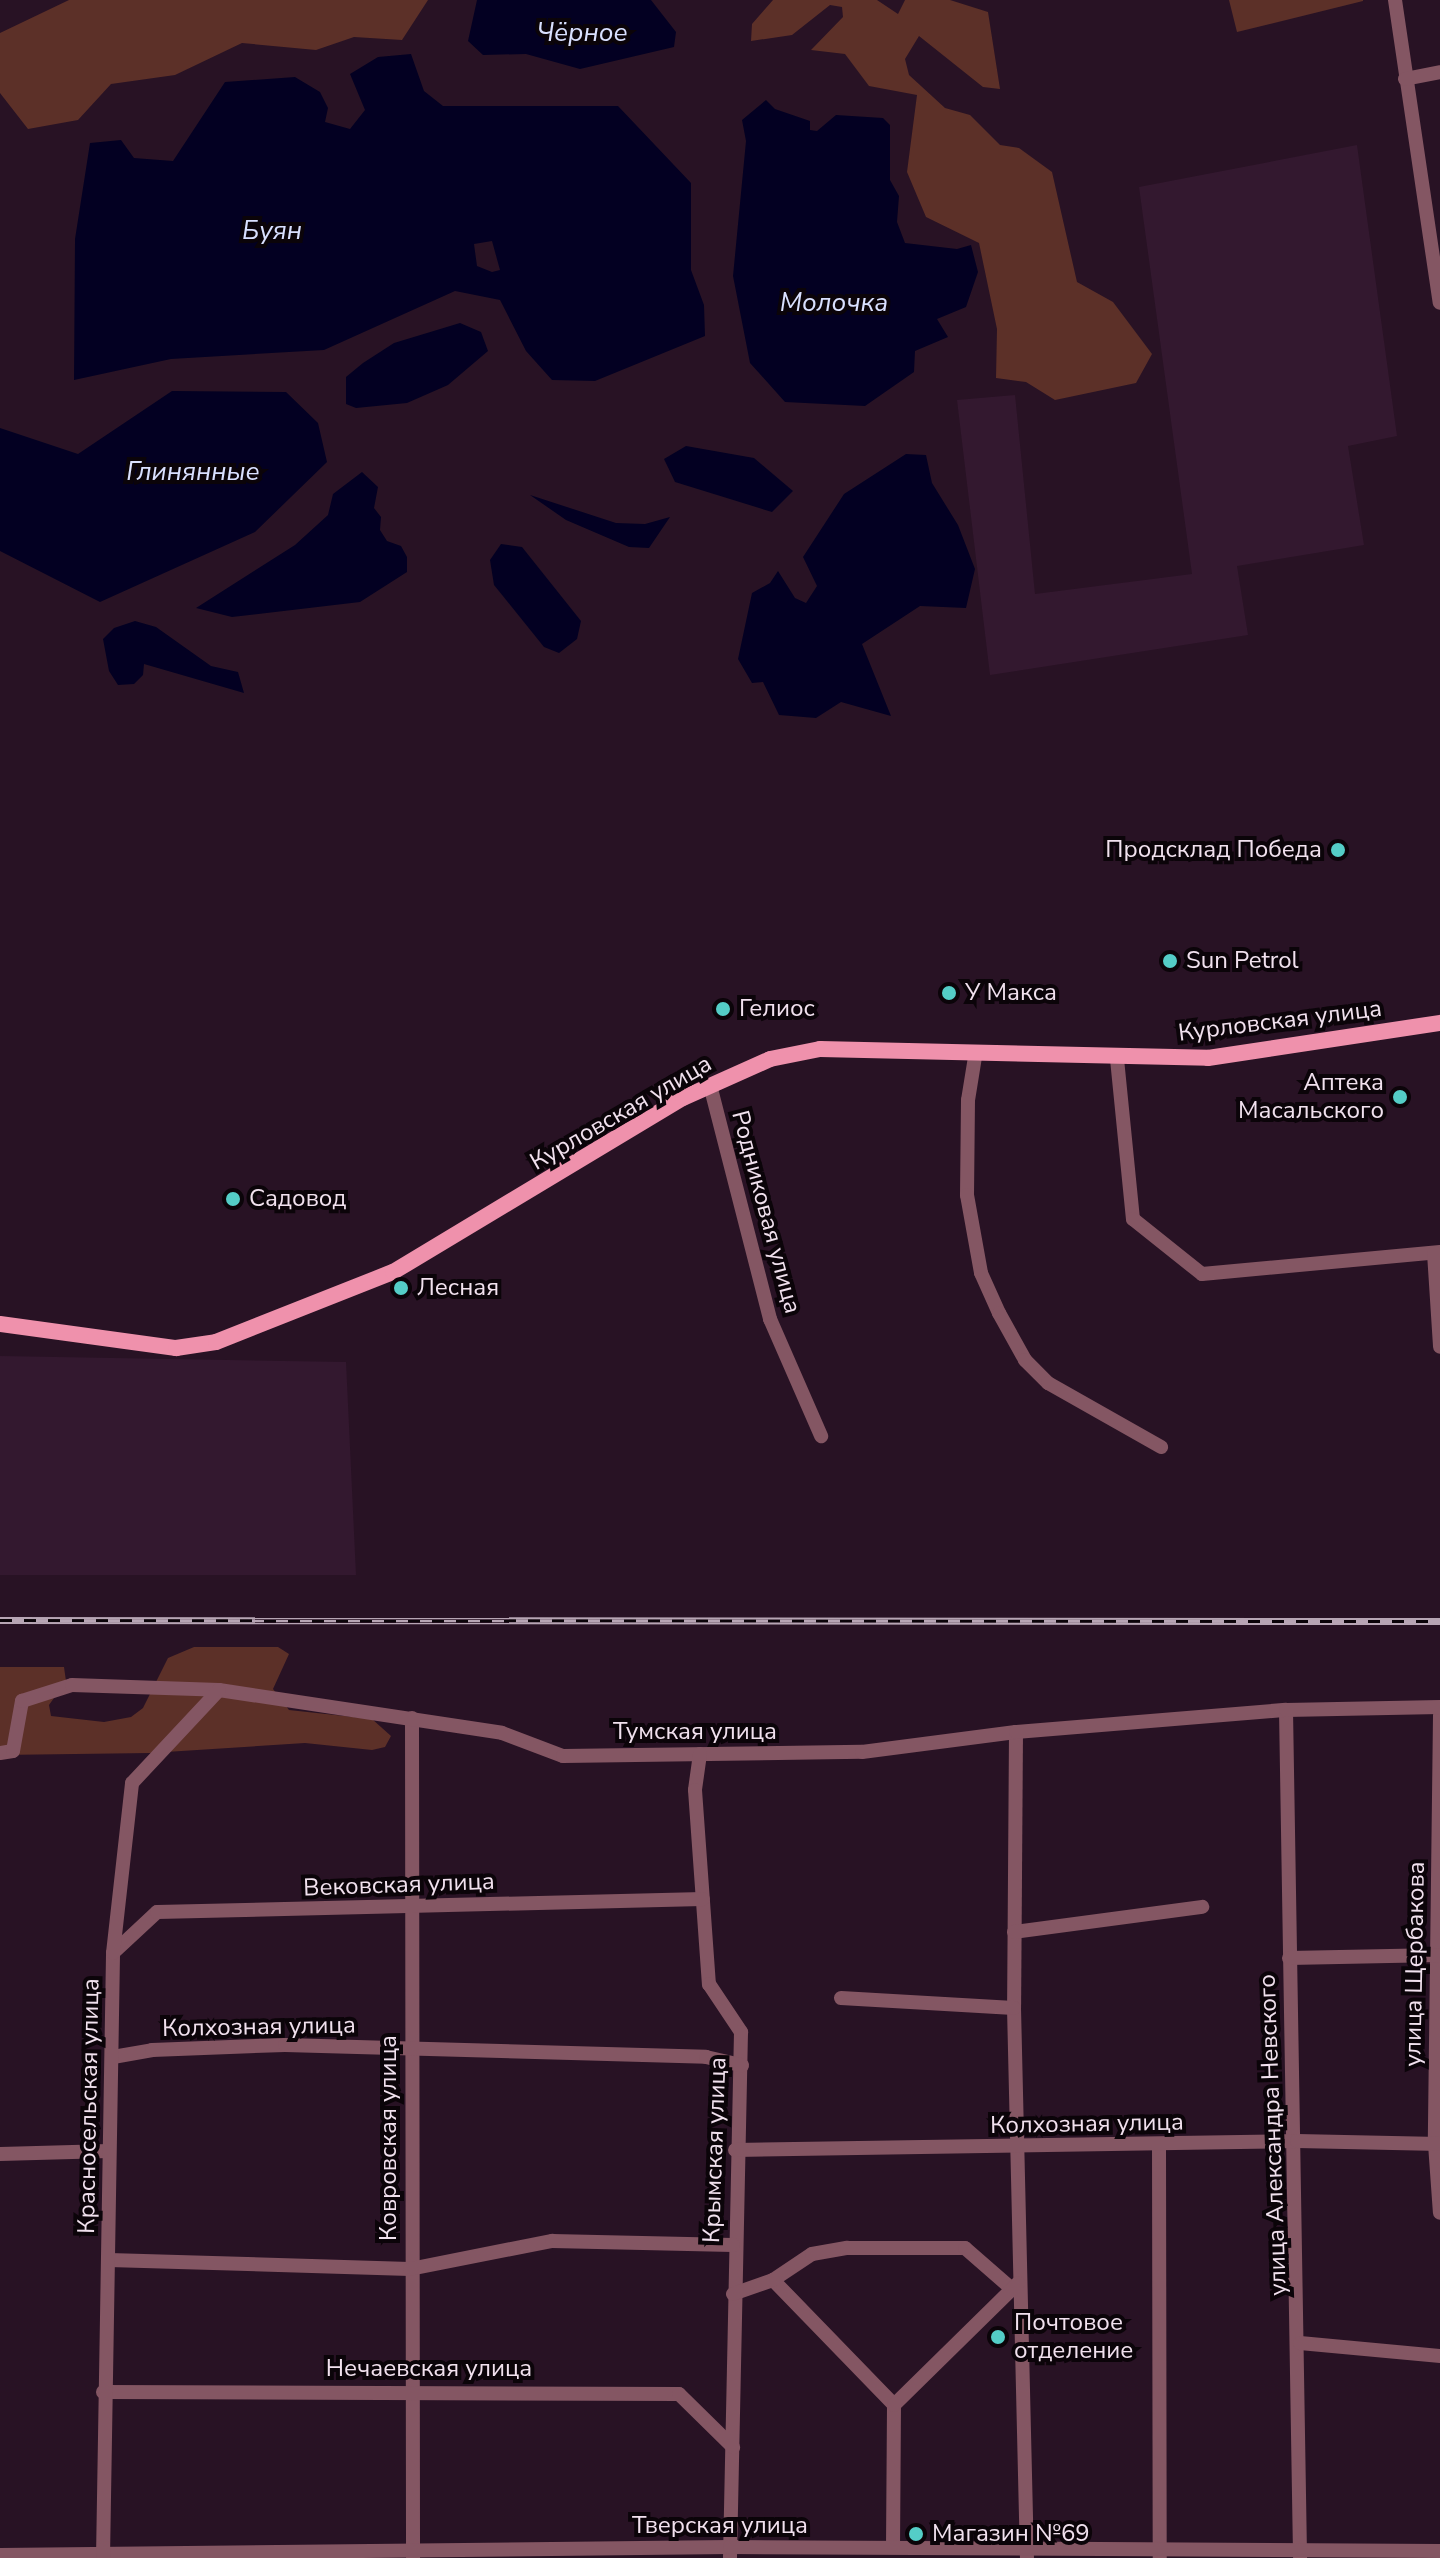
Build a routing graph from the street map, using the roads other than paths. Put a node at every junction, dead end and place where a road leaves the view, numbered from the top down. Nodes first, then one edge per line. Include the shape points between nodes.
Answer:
1 (1395, 0) edge
2 (1440, 72) edge
3 (1405, 79) junction
4 (1438, 278) edge
5 (1440, 303) edge
6 (1440, 1023) edge
7 (975, 1057) junction
8 (1117, 1059) junction
9 (710, 1085) junction
10 (1437, 1253) edge
11 (0, 1324) edge
12 (1440, 1347) edge
13 (821, 1436) dead end
14 (1161, 1447) dead end
15 (219, 1690) junction
16 (1440, 1707) edge
17 (1286, 1710) junction
18 (1440, 1715) edge
19 (412, 1718) junction
20 (1016, 1732) junction
21 (0, 1753) edge
22 (700, 1754) junction
23 (703, 1899) junction
24 (1202, 1907) dead end
25 (415, 1908) junction
26 (1014, 1932) junction
27 (113, 1953) junction
28 (1438, 1955) edge
29 (1289, 1958) junction
30 (841, 1998) dead end
31 (1014, 2008) junction
32 (412, 2049) junction
33 (113, 2057) junction
34 (742, 2065) junction
35 (1297, 2141) junction
36 (1438, 2144) edge
37 (1159, 2146) junction
38 (1016, 2147) junction
39 (735, 2150) junction
40 (109, 2151) junction
41 (0, 2154) edge
42 (1440, 2213) edge
43 (733, 2245) junction
44 (109, 2260) junction
45 (410, 2269) junction
46 (1024, 2277) junction
47 (773, 2280) junction
48 (1012, 2289) junction
49 (733, 2294) junction
50 (1300, 2343) junction
51 (1440, 2356) edge
52 (413, 2390) junction
53 (103, 2392) junction
54 (894, 2405) junction
55 (733, 2447) junction
56 (893, 2547) junction
57 (1440, 2551) edge
58 (730, 2552) edge
59 (1160, 2553) edge
60 (0, 2555) edge
61 (413, 2555) edge
62 (1027, 2555) edge
63 (1300, 2555) edge
64 (103, 2558) edge

1 - 3 street
2 - 3 street
3 - 4 street
4 - 5 street
6 - 8 main road, Курловская улица via 1228,1057
7 - 8 main road, Курловская улица
7 - 9 main road, Курловская улица via 820,1049 770,1059
7 - 14 street via 968,1100 967,1195 981,1273 999,1313 1025,1360 1048,1383
8 - 10 street via 1133,1219 1202,1274
9 - 11 main road, Курловская улица via 393,1272 216,1342 176,1348
9 - 13 street, Родниковая улица via 765,1306
10 - 12 street
15 - 19 street, Тумская улица
15 - 21 street, Тумская улица via 72,1685 22,1701 13,1751
15 - 27 street, Красносельская улица via 132,1783
16 - 17 street, Тумская улица
17 - 20 street, Тумская улица
17 - 29 street, улица Александра Невского
18 - 28 street, улица Щербакова
19 - 22 street, Тумская улица via 502,1733 563,1756
19 - 25 street, Ковровская улица
20 - 22 street, Тумская улица via 862,1752
20 - 26 street
22 - 23 street, Крымская улица via 695,1790
23 - 25 street, Вековская улица
23 - 34 street, Крымская улица via 709,1984 741,2032
24 - 26 street
25 - 27 street, Вековская улица via 157,1912
25 - 32 street, Ковровская улица
26 - 31 street
27 - 33 street, Красносельская улица
28 - 29 street
28 - 36 street, улица Щербакова
29 - 35 street, улица Александра Невского
30 - 31 street
31 - 38 street
32 - 33 street, Колхозная улица via 270,2046 152,2050
32 - 34 street, Колхозная улица via 706,2057
32 - 45 street, Ковровская улица
33 - 40 street, Красносельская улица
34 - 39 street, Крымская улица
35 - 36 street, Колхозная улица
35 - 37 street, Колхозная улица
35 - 50 street, улица Александра Невского
36 - 42 street, улица Щербакова
37 - 38 street, Колхозная улица
37 - 59 street
38 - 39 street, Колхозная улица
38 - 46 street
39 - 43 street, Крымская улица
40 - 41 street
40 - 44 street, Красносельская улица
43 - 45 street via 552,2241
43 - 49 street, Крымская улица
44 - 45 street
44 - 53 street, Красносельская улица
45 - 52 street, Ковровская улица
46 - 48 street
46 - 62 street
47 - 48 street via 812,2254 847,2248 965,2248
47 - 49 street
47 - 54 street
48 - 54 street
49 - 55 street, Крымская улица
50 - 51 street
50 - 63 street, улица Александра Невского
52 - 53 street, Нечаевская улица
52 - 55 street, Нечаевская улица via 679,2394
52 - 61 street, Ковровская улица
53 - 64 street, Красносельская улица
54 - 56 street
55 - 58 street, Крымская улица
56 - 58 street, Тверская улица
56 - 62 street, Тверская улица
57 - 63 street, Тверская улица
58 - 61 street, Тверская улица
59 - 62 street, Тверская улица
59 - 63 street, Тверская улица
60 - 64 street, Тверская улица
61 - 64 street, Тверская улица

